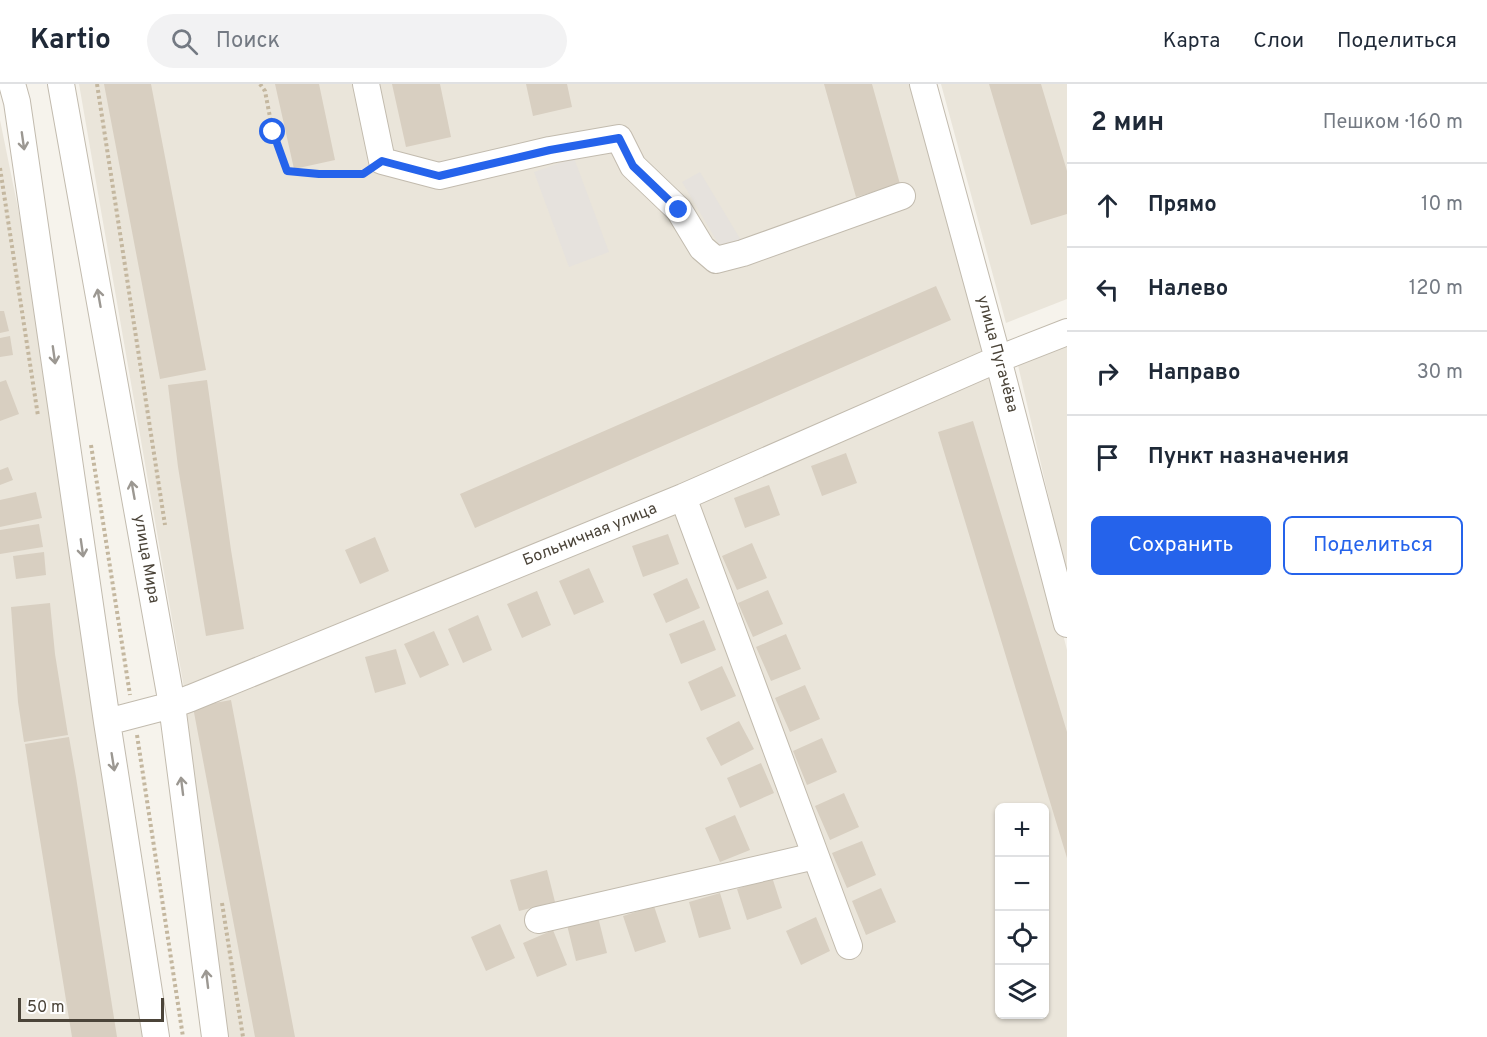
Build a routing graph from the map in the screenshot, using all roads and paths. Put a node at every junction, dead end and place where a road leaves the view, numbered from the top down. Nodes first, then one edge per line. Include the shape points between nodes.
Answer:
1 (12, 84) edge
2 (61, 84) edge
3 (260, 84) edge
4 (366, 84) edge
5 (923, 84) edge
6 (382, 161) junction
7 (902, 196) dead end
8 (1067, 332) edge
9 (998, 359) junction
10 (90, 435) dead end
11 (683, 497) junction
12 (1067, 624) edge
13 (172, 705) junction
14 (133, 715) junction
15 (107, 722) junction
16 (815, 856) junction
17 (537, 920) dead end
18 (849, 946) dead end
19 (156, 1037) edge
20 (183, 1037) edge
21 (215, 1037) edge

1 -> 15 street
13 -> 2 street, улица Мира
3 - 6 path via 287,171 363,174
4 - 6 street
5 - 9 street, улица Пугачёва
6 - 7 street via 439,176 619,138 633,166 679,210 702,248 716,260
8 - 9 street, Больничная улица
9 - 11 street, Больничная улица
9 - 12 street, улица Пугачёва
10 - 14 path
11 - 13 street, Больничная улица
11 - 16 street
13 - 14 street, Больничная улица
21 -> 13 street, улица Мира
14 - 15 street, Больничная улица
14 - 20 path
15 -> 19 street
16 - 17 street
16 - 18 street

